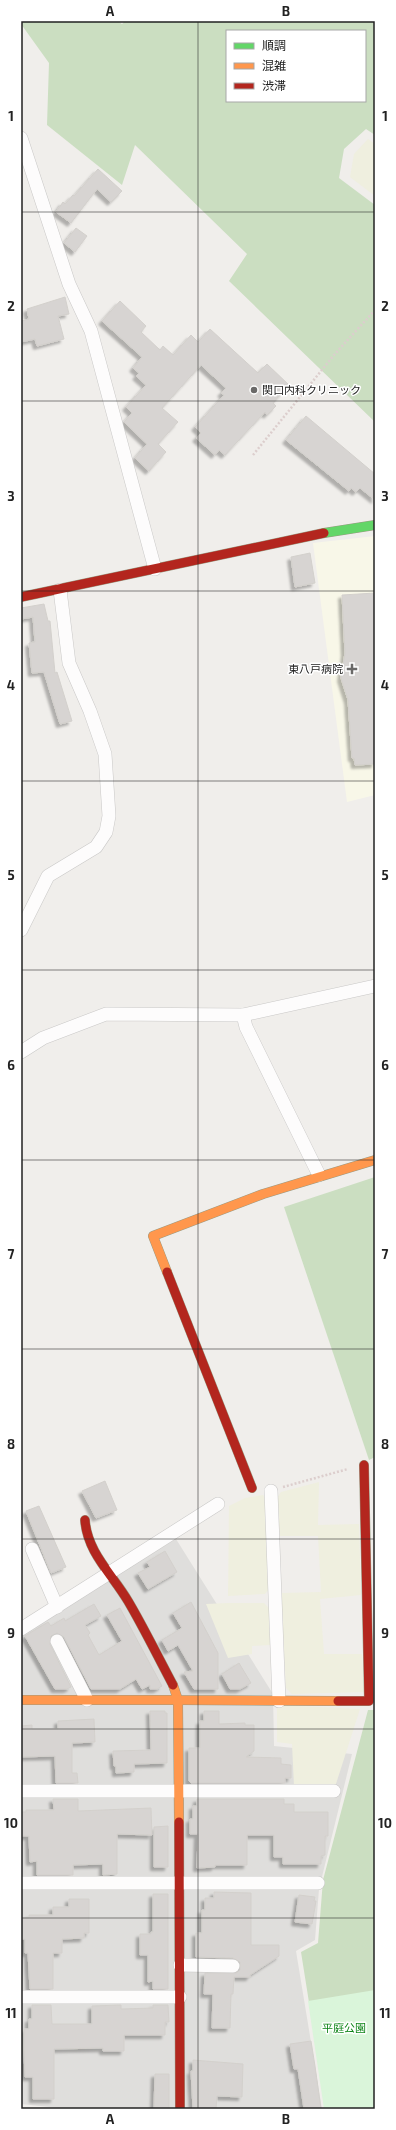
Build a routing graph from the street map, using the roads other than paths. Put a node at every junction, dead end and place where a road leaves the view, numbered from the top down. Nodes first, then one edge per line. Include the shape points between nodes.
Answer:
1 (21, 138) edge
2 (375, 525) edge
3 (155, 569) junction
4 (60, 590) junction
5 (21, 596) edge
6 (21, 930) edge
7 (375, 986) edge
8 (243, 1015) junction
9 (21, 1052) edge
10 (375, 1160) edge
11 (319, 1175) junction
12 (364, 1465) road end
13 (252, 1488) dead end
14 (271, 1491) road end
15 (218, 1504) dead end
16 (85, 1520) dead end
17 (32, 1549) dead end
18 (108, 1574) junction
19 (57, 1607) junction
20 (21, 1628) edge
21 (57, 1641) dead end
22 (21, 1700) edge
23 (87, 1700) junction
24 (178, 1700) junction
25 (279, 1700) junction
26 (21, 1791) edge
27 (179, 1791) junction
28 (334, 1791) dead end
29 (21, 1883) edge
30 (318, 1883) dead end
31 (179, 1884) junction
32 (180, 1965) junction
33 (233, 1966) dead end
34 (21, 1997) edge
35 (180, 1997) junction
36 (180, 2109) edge

1 - 3 street via 69,284 91,331
2 - 3 street via 328,531
3 - 4 street
4 - 5 street
4 - 6 street via 69,664 90,711 105,754 109,816 106,832 96,847 48,876
7 - 8 street
8 - 9 street via 106,1014 43,1038
8 - 11 street via 246,1027
10 - 11 street
11 - 13 street via 268,1191 153,1236
12 - 25 street via 370,1701
14 - 25 street
15 - 18 street
16 - 18 street via 86,1532
17 - 19 street
18 - 19 street
18 - 24 street via 128,1599 175,1688
19 - 20 street
21 - 23 street
22 - 23 street
23 - 24 street
24 - 25 street
24 - 27 street
26 - 27 street
27 - 28 street
27 - 31 street
29 - 31 street
30 - 31 street
31 - 32 street
32 - 33 street
32 - 35 street
34 - 35 street
35 - 36 street

